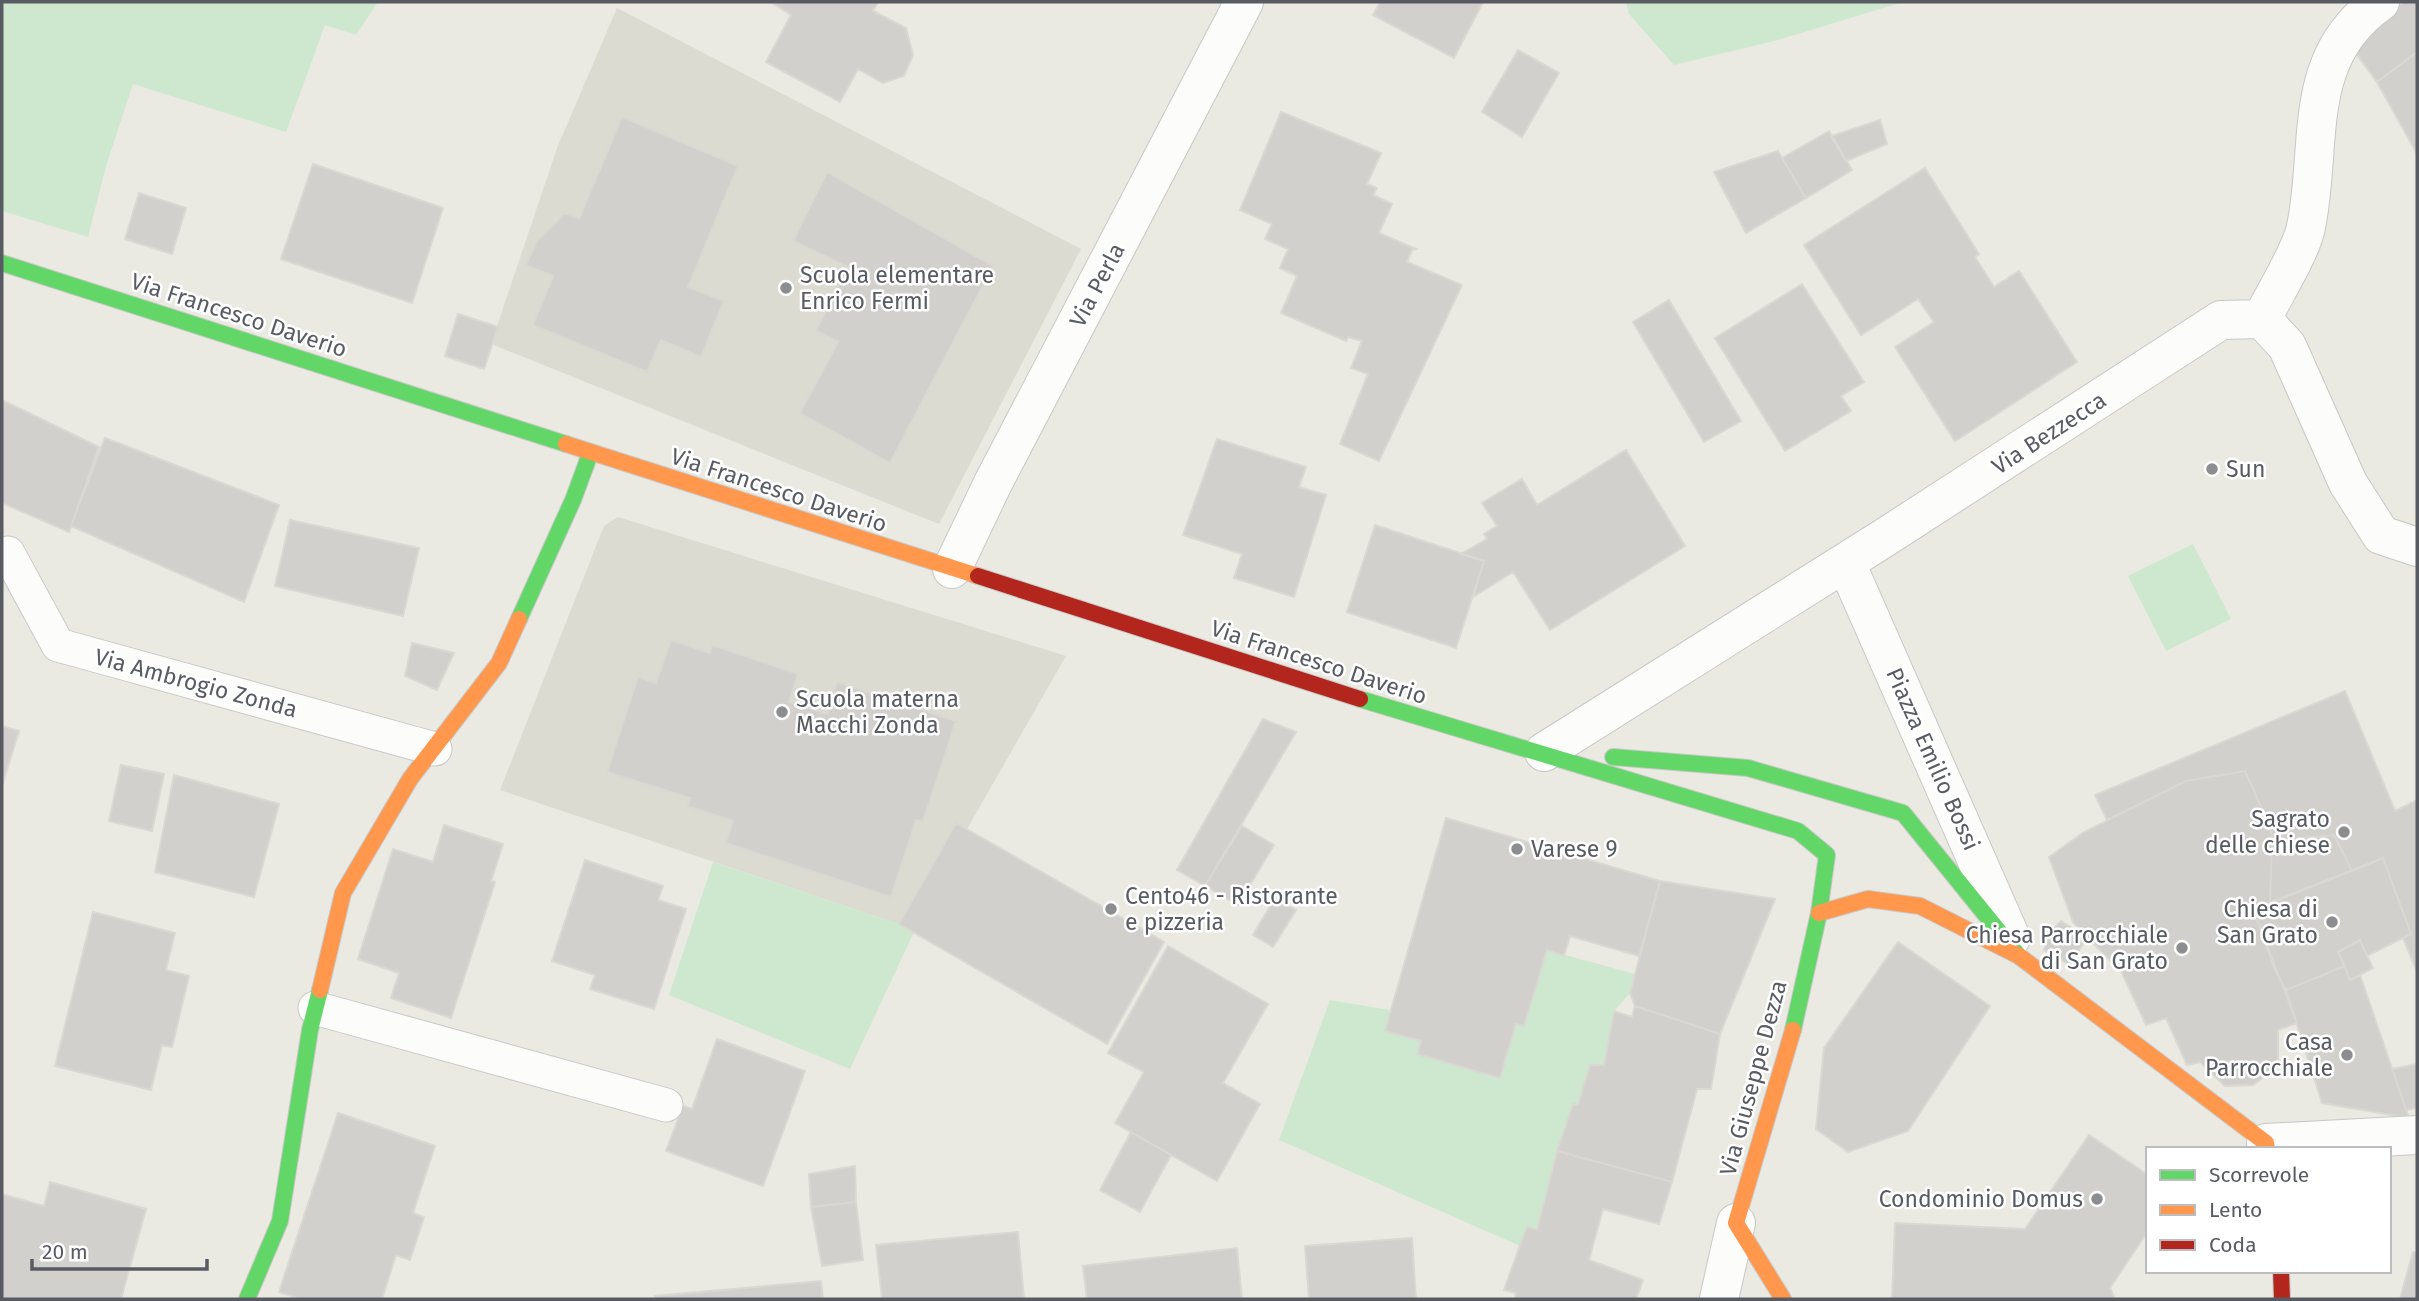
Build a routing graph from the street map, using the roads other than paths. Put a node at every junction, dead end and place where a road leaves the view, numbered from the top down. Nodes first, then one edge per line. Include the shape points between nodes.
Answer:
1 (1244, 2) edge
2 (2380, 2) edge
3 (2, 263) edge
4 (2262, 319) junction
5 (590, 454) junction
6 (2417, 547) edge
7 (8, 552) dead end
8 (1846, 563) junction
9 (952, 569) junction
10 (435, 748) junction
11 (1544, 752) junction
12 (1828, 855) joint
13 (1819, 913) junction
14 (2019, 956) junction
15 (316, 1008) junction
16 (666, 1105) dead end
17 (2417, 1135) edge
18 (2266, 1146) edge
19 (1736, 1223) junction
20 (2281, 1273) edge
21 (247, 1299) edge
22 (1719, 1299) edge
23 (1783, 1299) edge
24 (2282, 1299) edge

1 - 9 street, Via Perla
2 - 4 street via 2357,18 2327,65 2306,229
3 - 5 street, Via Francesco Daverio
4 - 6 street via 2287,346 2348,483 2381,535
4 - 8 street, Via Bezzecca via 2221,320
5 - 9 street, Via Francesco Daverio
5 - 10 street via 499,663
7 - 10 lane, Via Ambrogio Zonda via 58,645
8 - 11 street, Via Bezzecca
8 - 14 street, Piazza Emilio Bossi
9 - 11 street, Via Francesco Daverio via 1470,734
10 - 15 street via 410,779 343,893
11 - 12 street, Via Francesco Daverio via 1798,831
11 - 14 street, Via Francesco Daverio via 1748,768 1903,813
12 - 13 street, Via Giuseppe Dezza
13 - 14 street via 1868,900 1920,906
13 - 19 street, Via Giuseppe Dezza via 1786,1062
14 - 18 street
15 - 16 lane
15 - 21 street via 280,1221
17 - 18 street
19 - 22 street
19 - 23 street
20 - 24 street

